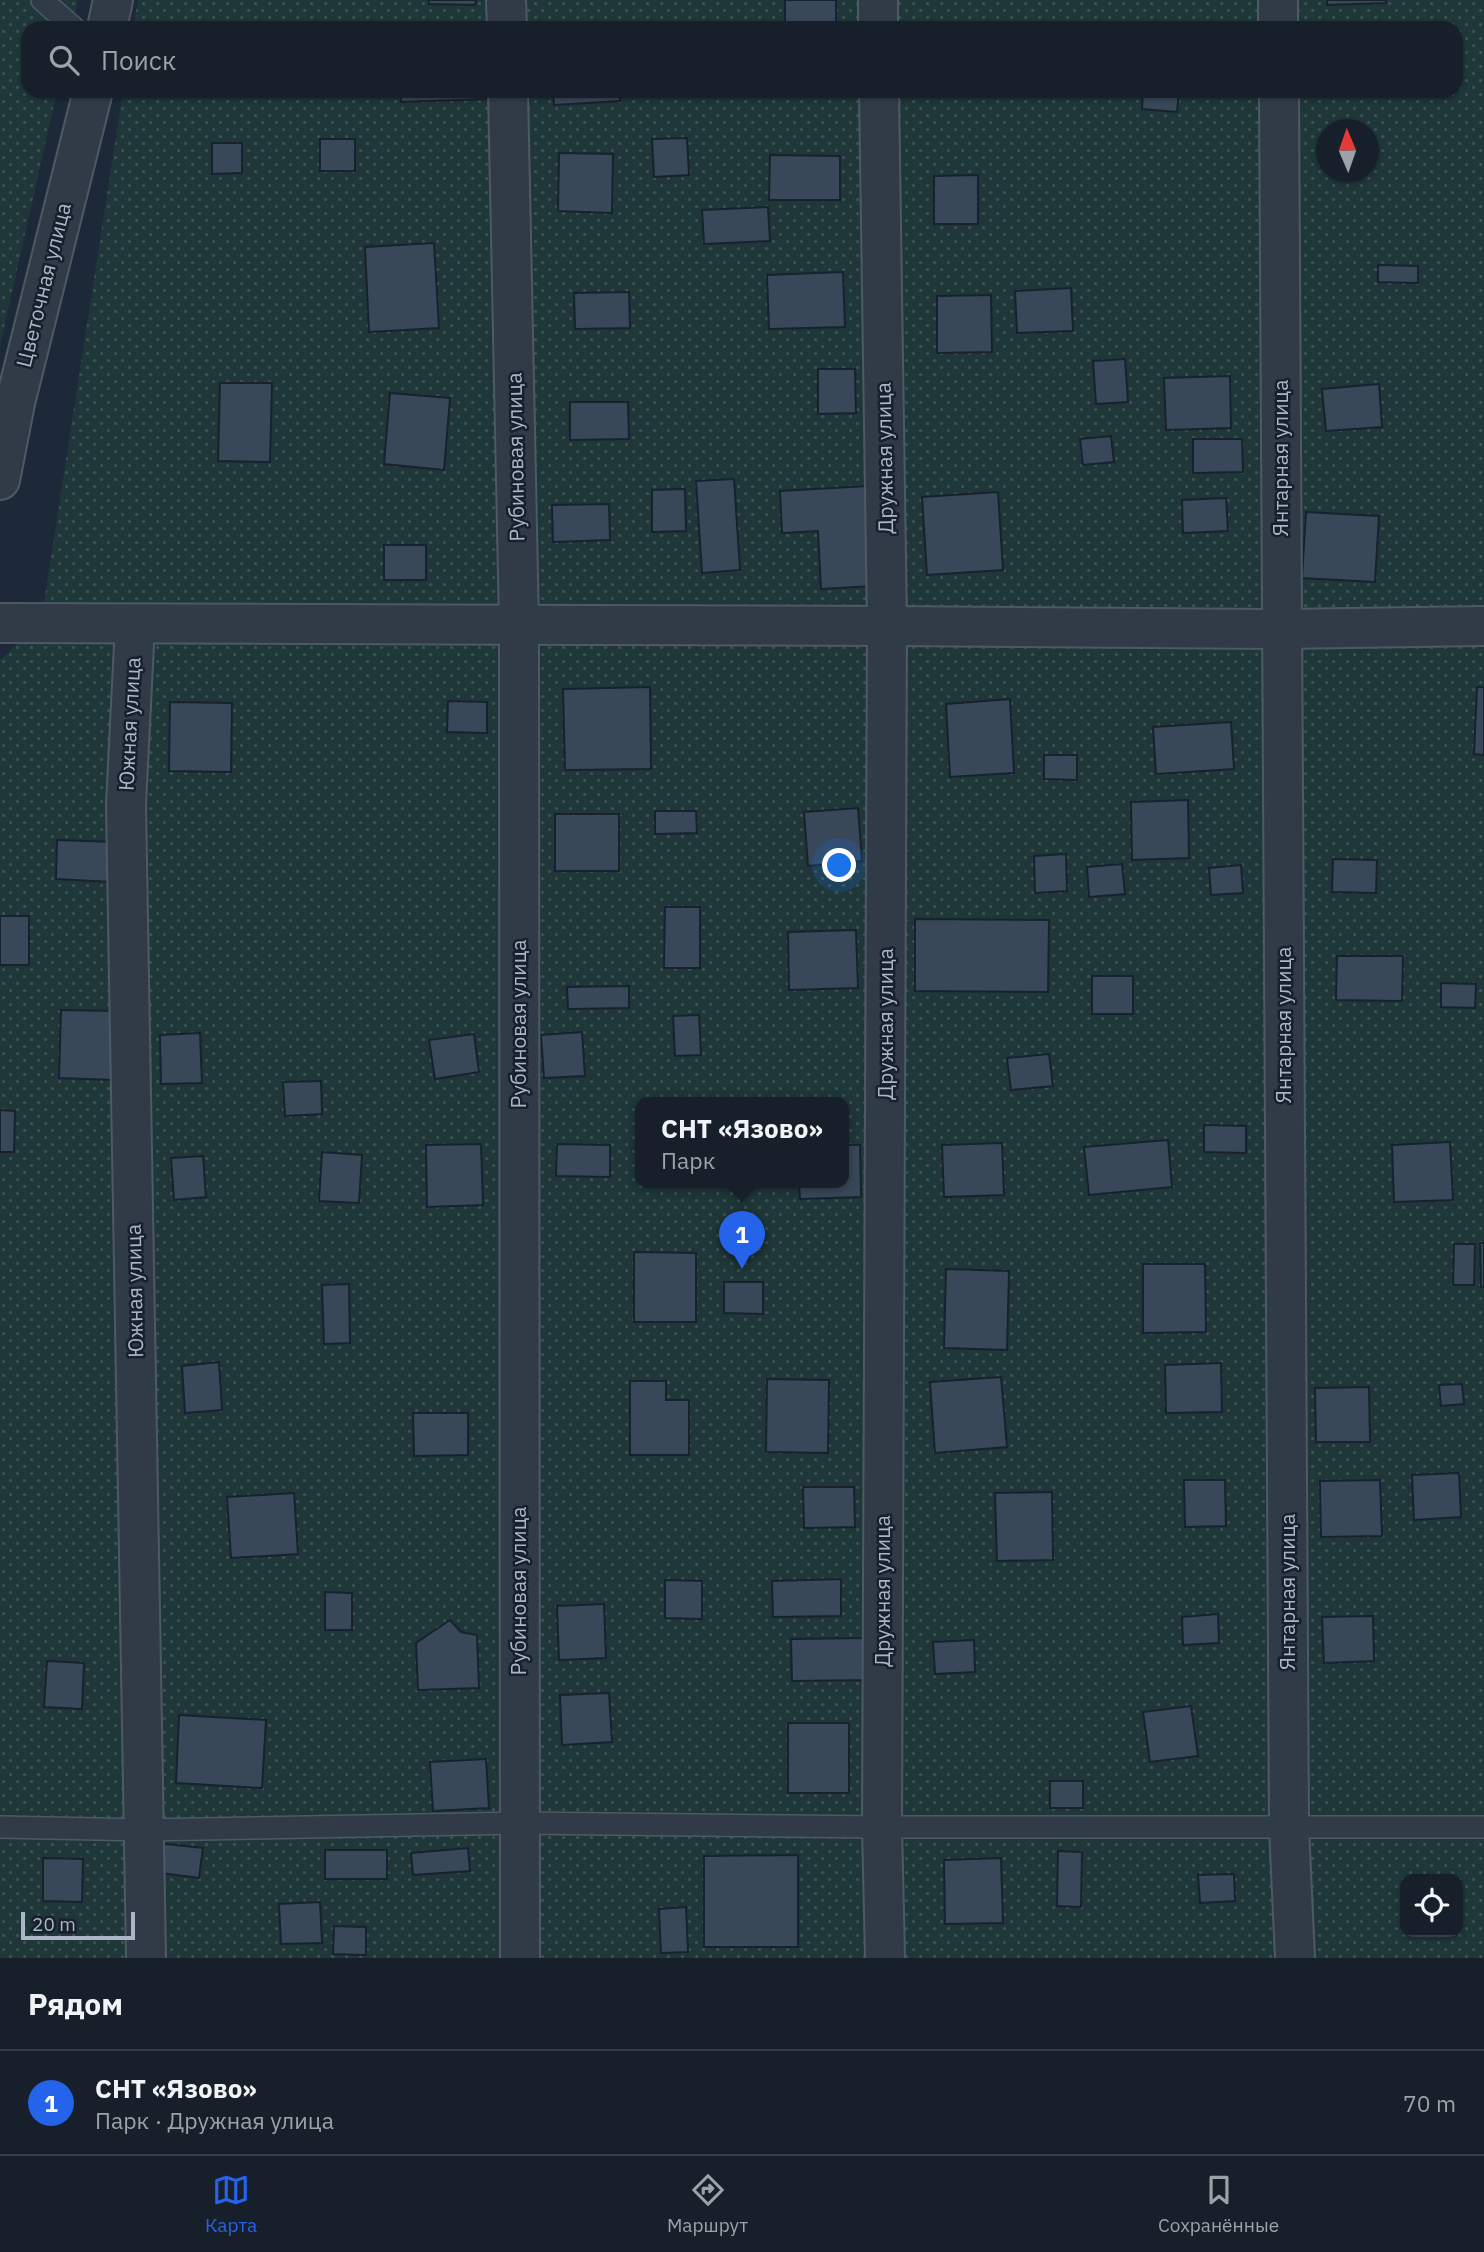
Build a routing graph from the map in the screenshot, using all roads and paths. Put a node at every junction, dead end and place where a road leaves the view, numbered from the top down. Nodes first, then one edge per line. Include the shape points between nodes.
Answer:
1 (42, 0) edge
2 (113, 0) edge
3 (506, 0) edge
4 (878, 0) edge
5 (1278, 0) edge
6 (66, 21) edge
7 (108, 21) edge
8 (507, 21) edge
9 (878, 21) edge
10 (1279, 21) edge
11 (91, 98) edge
12 (508, 98) edge
13 (879, 98) edge
14 (1279, 98) edge
15 (0, 480) edge
16 (0, 623) edge
17 (135, 624) junction
18 (519, 625) junction
19 (887, 626) junction
20 (1484, 626) edge
21 (1282, 629) junction
22 (519, 1823) junction
23 (0, 1827) edge
24 (882, 1827) junction
25 (1484, 1827) edge
26 (1289, 1828) junction
27 (145, 1830) junction
28 (146, 1958) edge
29 (520, 1958) edge
30 (885, 1958) edge
31 (1295, 1958) edge

1 - 6 lane
2 - 7 street
3 - 8 street
4 - 9 street
5 - 10 street
11 - 15 street, Цветочная улица
12 - 18 street, Рубиновая улица
13 - 19 street, Дружная улица
14 - 21 street, Янтарная улица
16 - 17 street
17 - 18 street
17 - 27 street, Южная улица via 126,805
18 - 19 street
18 - 22 street, Рубиновая улица
19 - 21 street
19 - 24 street, Дружная улица
20 - 21 street
21 - 26 street, Янтарная улица
22 - 24 lane
22 - 27 lane
22 - 29 street, Рубиновая улица
23 - 27 lane
24 - 26 lane
24 - 30 street, Дружная улица
25 - 26 lane
26 - 31 street, Янтарная улица
27 - 28 street, Южная улица

